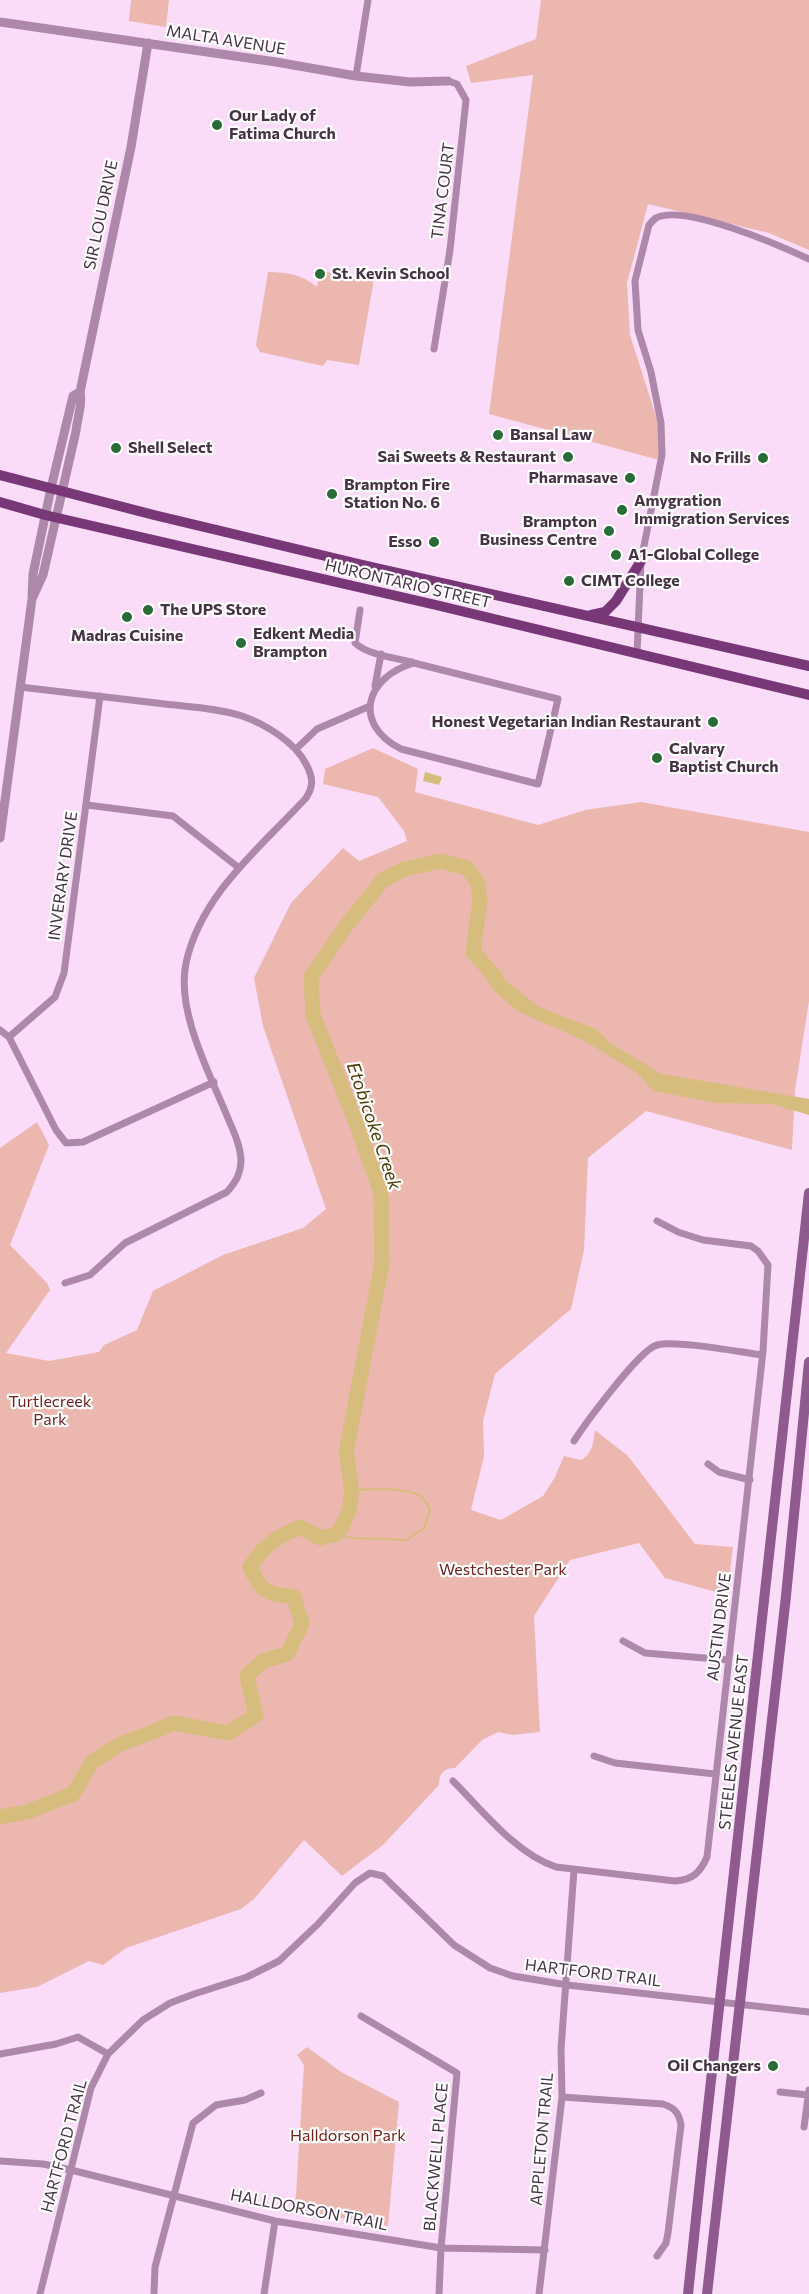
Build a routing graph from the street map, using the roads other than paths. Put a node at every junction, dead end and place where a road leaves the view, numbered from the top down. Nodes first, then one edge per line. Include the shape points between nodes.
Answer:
1 (368, 0) edge
2 (0, 22) edge
3 (148, 43) junction
4 (356, 76) junction
5 (448, 81) joint
6 (809, 259) edge
7 (434, 349) dead end
8 (80, 392) junction
9 (0, 475) edge
10 (51, 488) junction
11 (63, 491) junction
12 (0, 502) edge
13 (45, 515) junction
14 (57, 517) junction
15 (641, 561) junction
16 (32, 599) junction
17 (360, 610) dead end
18 (588, 615) junction
19 (637, 627) junction
20 (637, 653) junction
21 (381, 654) junction
22 (414, 663) junction
23 (808, 666) edge
24 (20, 687) junction
25 (373, 695) junction
26 (100, 696) junction
27 (807, 696) edge
28 (370, 706) junction
29 (296, 749) junction
30 (87, 805) junction
31 (0, 838) edge
32 (239, 868) junction
33 (0, 1030) edge
34 (9, 1036) junction
35 (214, 1082) junction
36 (809, 1194) edge
37 (657, 1221) dead end
38 (65, 1283) dead end
39 (762, 1355) junction
40 (809, 1362) edge
41 (574, 1441) dead end
42 (708, 1464) dead end
43 (750, 1480) junction
44 (623, 1641) dead end
45 (728, 1660) junction
46 (594, 1756) dead end
47 (715, 1774) junction
48 (453, 1781) dead end
49 (574, 1870) junction
50 (567, 1985) junction
51 (720, 2002) junction
52 (740, 2004) junction
53 (809, 2012) edge
54 (361, 2016) dead end
55 (0, 2054) edge
56 (108, 2054) junction
57 (809, 2090) edge
58 (780, 2092) dead end
59 (261, 2093) dead end
60 (808, 2095) edge
61 (562, 2097) junction
62 (804, 2127) dead end
63 (0, 2161) edge
64 (71, 2170) junction
65 (173, 2195) junction
66 (275, 2221) junction
67 (441, 2247) junction
68 (545, 2250) junction
69 (657, 2256) dead end
70 (154, 2293) edge
71 (40, 2294) edge
72 (264, 2294) edge
73 (440, 2294) edge
74 (539, 2294) edge
75 (688, 2294) edge
76 (707, 2294) edge

1 - 4 street
2 - 3 street, MALTA AVENUE
3 - 4 street, MALTA AVENUE
3 - 8 street, SIR LOU DRIVE via 131,147
4 - 5 street, MALTA AVENUE via 410,82
5 - 7 street, TINA COURT via 458,84 466,100
6 - 15 street via 759,236 682,215 656,218 649,225 635,281 638,330 661,423 662,455
8 - 10 street, SIR LOU DRIVE via 73,396
8 - 11 street, SIR LOU DRIVE via 82,400
9 - 10 main road, HURONTARIO STREET
10 - 11 main road, HURONTARIO STREET
10 - 13 street, SIR LOU DRIVE
11 - 14 street, SIR LOU DRIVE
11 - 18 main road, HURONTARIO STREET via 363,565
12 - 13 main road, HURONTARIO STREET
13 - 14 main road, HURONTARIO STREET
13 - 16 street, SIR LOU DRIVE
14 - 16 street, SIR LOU DRIVE via 43,575
14 - 20 main road, HURONTARIO STREET
15 - 18 main road via 616,601 605,612
15 - 19 street
16 - 24 street
17 - 21 street via 355,643
18 - 19 main road, HURONTARIO STREET
19 - 20 street
19 - 23 main road, HURONTARIO STREET
20 - 27 main road, HURONTARIO STREET
21 - 22 street
21 - 25 street
22 - 25 street via 385,676
22 - 28 street via 558,699 538,784 401,749 381,734
24 - 26 street
24 - 31 street
25 - 28 street
26 - 29 street via 240,716 268,729
26 - 30 street, INVERARY DRIVE
28 - 29 street via 317,729
29 - 32 street via 310,772 310,791
30 - 32 street via 173,816
30 - 34 street, INVERARY DRIVE via 64,974 55,997
32 - 35 street via 207,910 185,965 188,1012
33 - 34 street
34 - 35 street via 55,1129 66,1143 83,1142
35 - 38 street via 239,1144 240,1170 235,1184 227,1192 125,1243 90,1275
36 - 51 main road, STEELES AVENUE EAST
37 - 39 street, AUSTIN DRIVE via 703,1240 751,1246 763,1257 768,1277
39 - 41 street via 656,1345 640,1357
39 - 43 street, AUSTIN DRIVE
40 - 52 main road
42 - 43 street via 719,1472
43 - 45 street, AUSTIN DRIVE
44 - 45 street via 645,1653
45 - 47 street, AUSTIN DRIVE
46 - 47 street via 615,1763
47 - 49 street, AUSTIN DRIVE via 707,1857 692,1877 675,1881
48 - 49 street, AUSTIN DRIVE via 532,1856
49 - 50 street
50 - 51 street, HARTFORD TRAIL
50 - 56 street, HARTFORD TRAIL via 513,1976 469,1956 383,1876 370,1874 356,1883 279,1961 247,1977 170,2003 143,2020
50 - 61 street, APPLETON TRAIL via 561,2049
51 - 52 street, HARTFORD TRAIL
51 - 75 main road, STEELES AVENUE EAST
52 - 53 street, HARTFORD TRAIL
52 - 76 main road
54 - 67 street, BLACKWELL PLACE via 457,2073
55 - 56 street via 78,2037
56 - 64 street, HARTFORD TRAIL via 91,2088
57 - 60 street
58 - 60 street
59 - 65 street via 216,2105 196,2119 190,2128
60 - 62 street
61 - 68 street, APPLETON TRAIL
61 - 69 street via 663,2103 680,2116 668,2233
63 - 64 street, HALLDORSON TRAIL
64 - 65 street, HALLDORSON TRAIL
64 - 71 street, HARTFORD TRAIL
65 - 66 street, HALLDORSON TRAIL
65 - 70 street via 155,2267
66 - 67 street, HALLDORSON TRAIL
66 - 72 street
67 - 68 street, HALLDORSON TRAIL
67 - 73 street
68 - 74 street, APPLETON TRAIL

